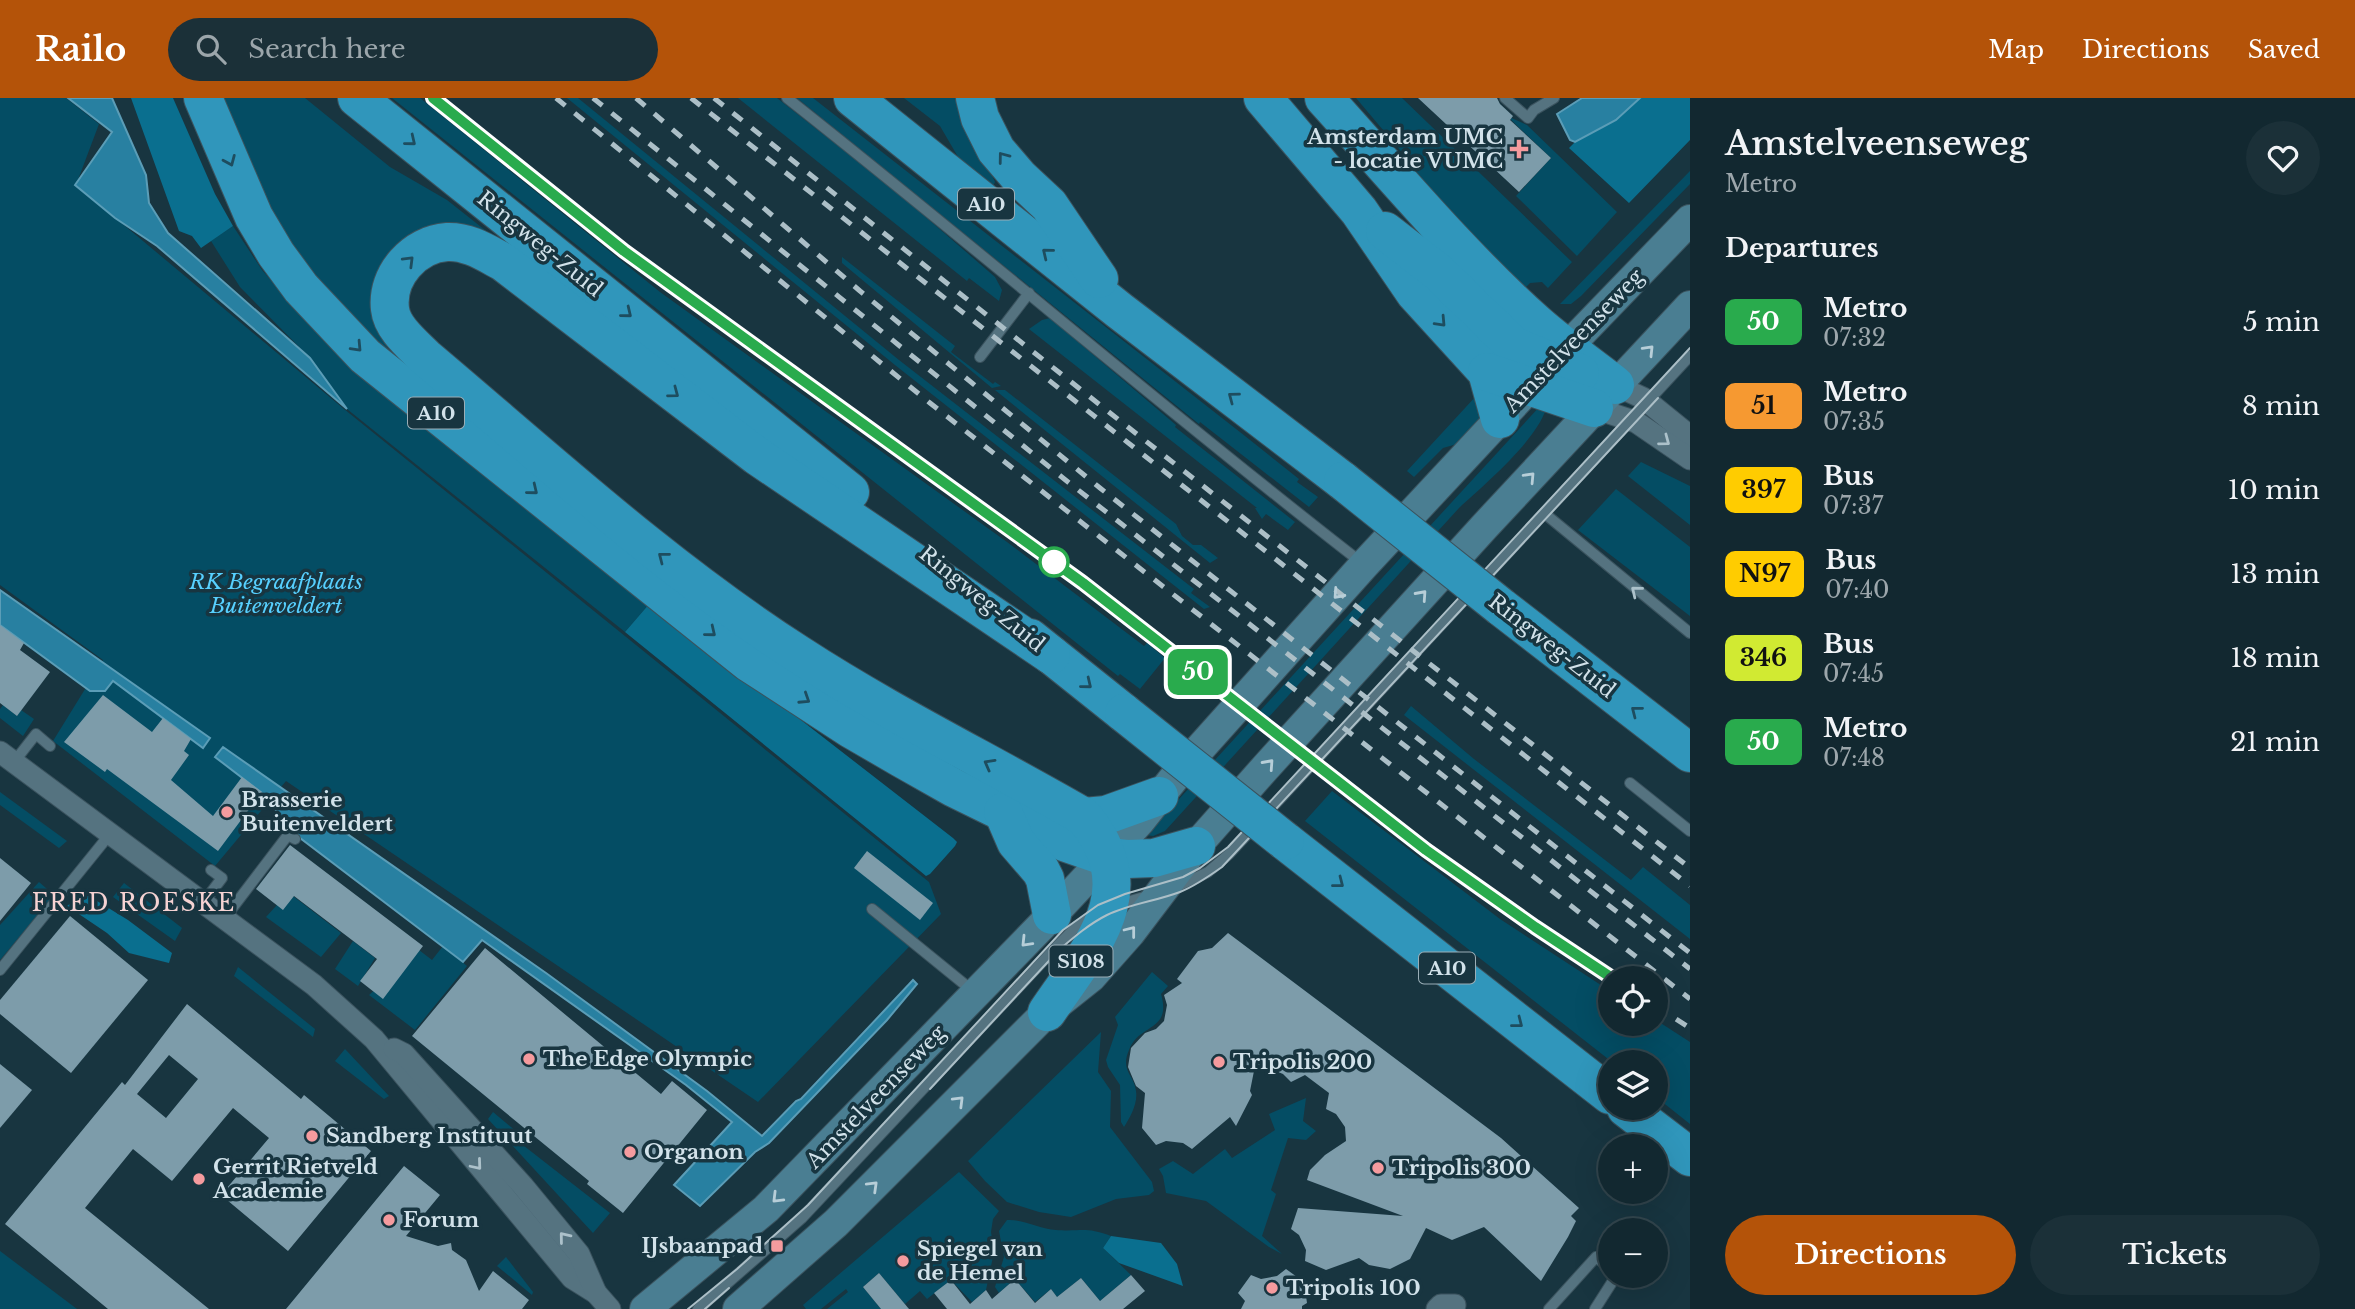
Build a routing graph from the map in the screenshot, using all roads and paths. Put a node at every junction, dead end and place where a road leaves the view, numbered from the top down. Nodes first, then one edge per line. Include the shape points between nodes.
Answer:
1 (203, 98) edge
2 (357, 98) edge
3 (788, 98) edge
4 (853, 98) edge
5 (975, 98) edge
6 (1263, 98) edge
7 (1324, 98) edge
8 (1505, 98) edge
9 (1555, 98) edge
10 (1359, 211) junction
11 (1690, 220) edge
12 (1029, 293) junction
13 (1690, 306) edge
14 (1120, 310) junction
15 (1690, 356) edge
16 (980, 357) dead end
17 (1550, 365) junction
18 (1488, 372) junction
19 (1619, 398) junction
20 (1500, 419) junction
21 (1631, 419) junction
22 (1690, 436) edge
23 (1690, 460) edge
24 (1544, 513) junction
25 (1364, 565) junction
26 (1690, 633) edge
27 (1051, 655) junction
28 (50, 746) dead end
29 (1690, 753) edge
30 (7, 757) edge
31 (1630, 783) dead end
32 (1159, 796) junction
33 (1003, 812) junction
34 (1084, 817) junction
35 (1690, 831) edge
36 (110, 834) junction
37 (295, 839) dead end
38 (1196, 846) junction
39 (1107, 857) junction
40 (211, 870) dead end
41 (1159, 893) junction
42 (203, 903) junction
43 (1110, 907) junction
44 (872, 909) dead end
45 (1052, 915) junction
46 (224, 919) junction
47 (0, 970) edge
48 (976, 994) junction
49 (1047, 1012) junction
50 (1598, 1086) edge
51 (1642, 1120) edge
52 (1690, 1157) edge
53 (1598, 1259) edge
54 (1608, 1288) edge
55 (603, 1301) edge
56 (645, 1309) edge
57 (698, 1309) edge
58 (738, 1309) edge
59 (1549, 1309) edge
60 (1595, 1309) edge

1 -> 33 highway, A10 via 254,218 276,254 301,288 365,356 748,662 861,735
2 -> 27 highway, Ringweg-Zuid / A10
3 - 12 lane
14 -> 4 highway, Ringweg-Zuid / A10
14 -> 5 highway, A10 via 1049,205 996,150
6 - 10 highway
7 - 17 highway via 1437,224 1535,322
8 - 9 lane via 1528,118
10 - 17 highway via 1438,272 1514,346
10 -> 18 highway via 1415,293
11 - 17 main road, Amstelveenseweg / S108
12 - 16 lane
12 - 25 lane
19 -> 13 main road, Amstelveenseweg / S108
29 -> 14 highway, Ringweg-Zuid / A10, bridge
15 - 19 lane, Amstelveenseweg
17 - 18 highway
17 - 19 highway
17 - 19 highway
17 - 20 main road, Amstelveenseweg / S108
18 - 20 highway
19 - 21 street
19 - 21 lane, Amstelveenseweg
19 - 22 street
38 -> 19 main road, Amstelveenseweg / S108
20 - 25 main road, Amstelveenseweg / S108
21 -> 23 street
21 - 24 lane, Amstelveenseweg
26 -> 24 lane
24 - 41 lane, Amstelveenseweg via 1228,854 1208,872
25 -> 32 main road, Amstelveenseweg / S108
34 -> 27 highway, A10 via 797,654 637,537 425,357 400,330 390,310 397,275 409,256 447,242 471,246 503,262 757,456
27 -> 50 highway, Ringweg-Zuid / A10, bridge
28 - 30 lane via 36,734
30 - 36 street
31 - 35 lane
32 - 34 highway via 1106,815
32 - 39 main road, Amstelveenseweg / S108
33 - 39 highway, A10
33 - 45 highway via 1016,842 1045,879
34 - 39 highway, A10
36 - 42 street
36 - 47 lane
37 - 46 lane via 288,835
38 - 39 highway via 1154,858
38 - 41 main road, Amstelveenseweg / S108
39 - 43 highway, S108
39 - 45 main road, Amstelveenseweg / S108
40 - 42 lane via 222,878
41 - 43 lane, Amstelveenseweg
49 -> 41 main road, Amstelveenseweg / S108 via 1109,958
42 - 46 street
43 - 49 highway, S108 via 1102,930
43 - 57 lane, Amstelveenseweg via 1074,929 802,1218
44 - 48 lane
45 -> 48 main road, Amstelveenseweg / S108
46 - 55 street via 314,985 374,1039 572,1278
48 -> 56 main road, Amstelveenseweg / S108 via 766,1209
58 -> 49 main road, Amstelveenseweg / S108 via 836,1223
51 - 52 highway
53 - 59 lane
54 - 60 lane

